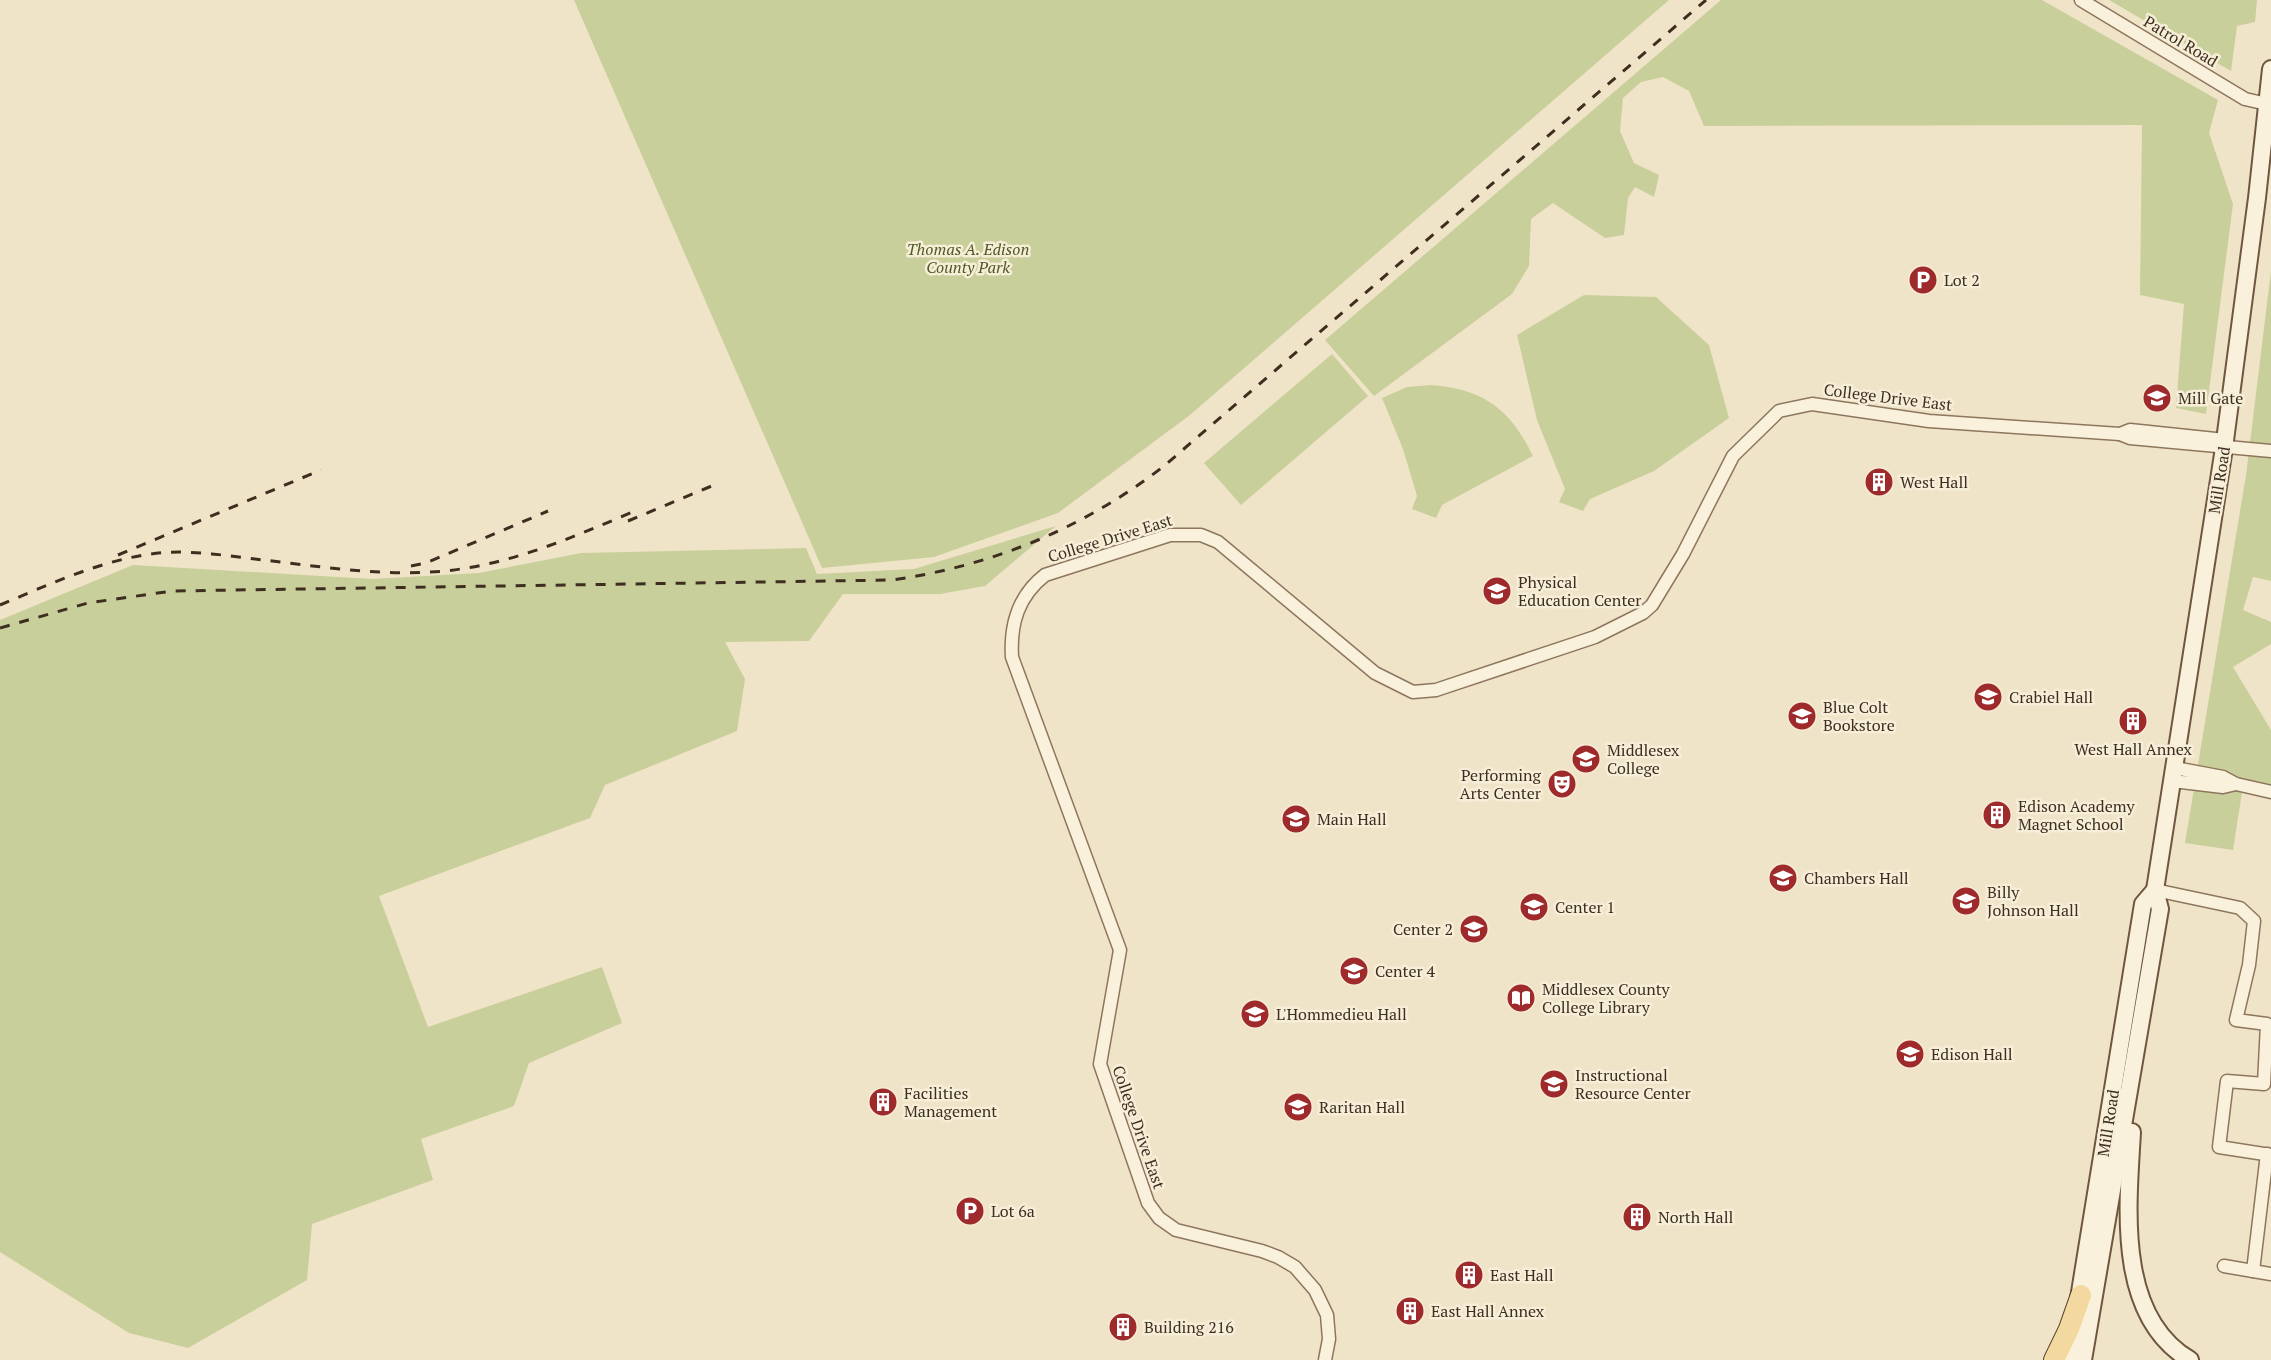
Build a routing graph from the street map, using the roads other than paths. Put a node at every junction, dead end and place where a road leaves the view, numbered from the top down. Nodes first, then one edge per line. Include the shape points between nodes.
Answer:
1 (2081, 0) edge
2 (2271, 69) edge
3 (2268, 105) edge
4 (2224, 444) junction
5 (2271, 451) edge
6 (2174, 775) junction
7 (2271, 792) edge
8 (2155, 891) junction
9 (2135, 1053) junction
10 (2269, 1154) edge
11 (2224, 1266) dead end
12 (2253, 1271) junction
13 (2271, 1274) edge
14 (2081, 1295) junction
15 (1325, 1360) edge
16 (2054, 1360) edge
17 (2069, 1360) edge
18 (2083, 1360) edge
19 (2190, 1360) edge

1 - 3 street, Patrol Road via 2245,99
2 - 3 street, Mill Road
3 - 4 street, Mill Road
4 - 5 street, College Drive East
4 - 6 street, Mill Road
4 - 15 street, College Drive East via 1929,421 1812,404 1779,411 1728,462 1683,554 1643,613 1595,637 1436,690 1413,692 1375,673 1218,542 1201,535 1183,533 1158,538 1045,576 1032,585 1014,618 1010,636 1012,657 1120,950 1100,1064 1141,1187 1159,1218 1176,1230 1262,1251 1295,1267 1315,1290 1327,1315 1329,1339
6 - 7 street via 2223,787 2236,784
6 - 8 street, Mill Road
8 - 9 street, Mill Road via 2160,909
8 - 10 street via 2240,908 2254,921 2236,1020 2267,1024 2264,1084 2227,1081 2219,1147
8 - 14 street, Mill Road via 2143,904
9 - 18 street, Mill Road
9 - 19 street via 2128,1215 2132,1258 2142,1302 2159,1332
10 - 12 street
11 - 12 street
12 - 13 street
14 - 16 main road
14 - 17 street, Mill Road

